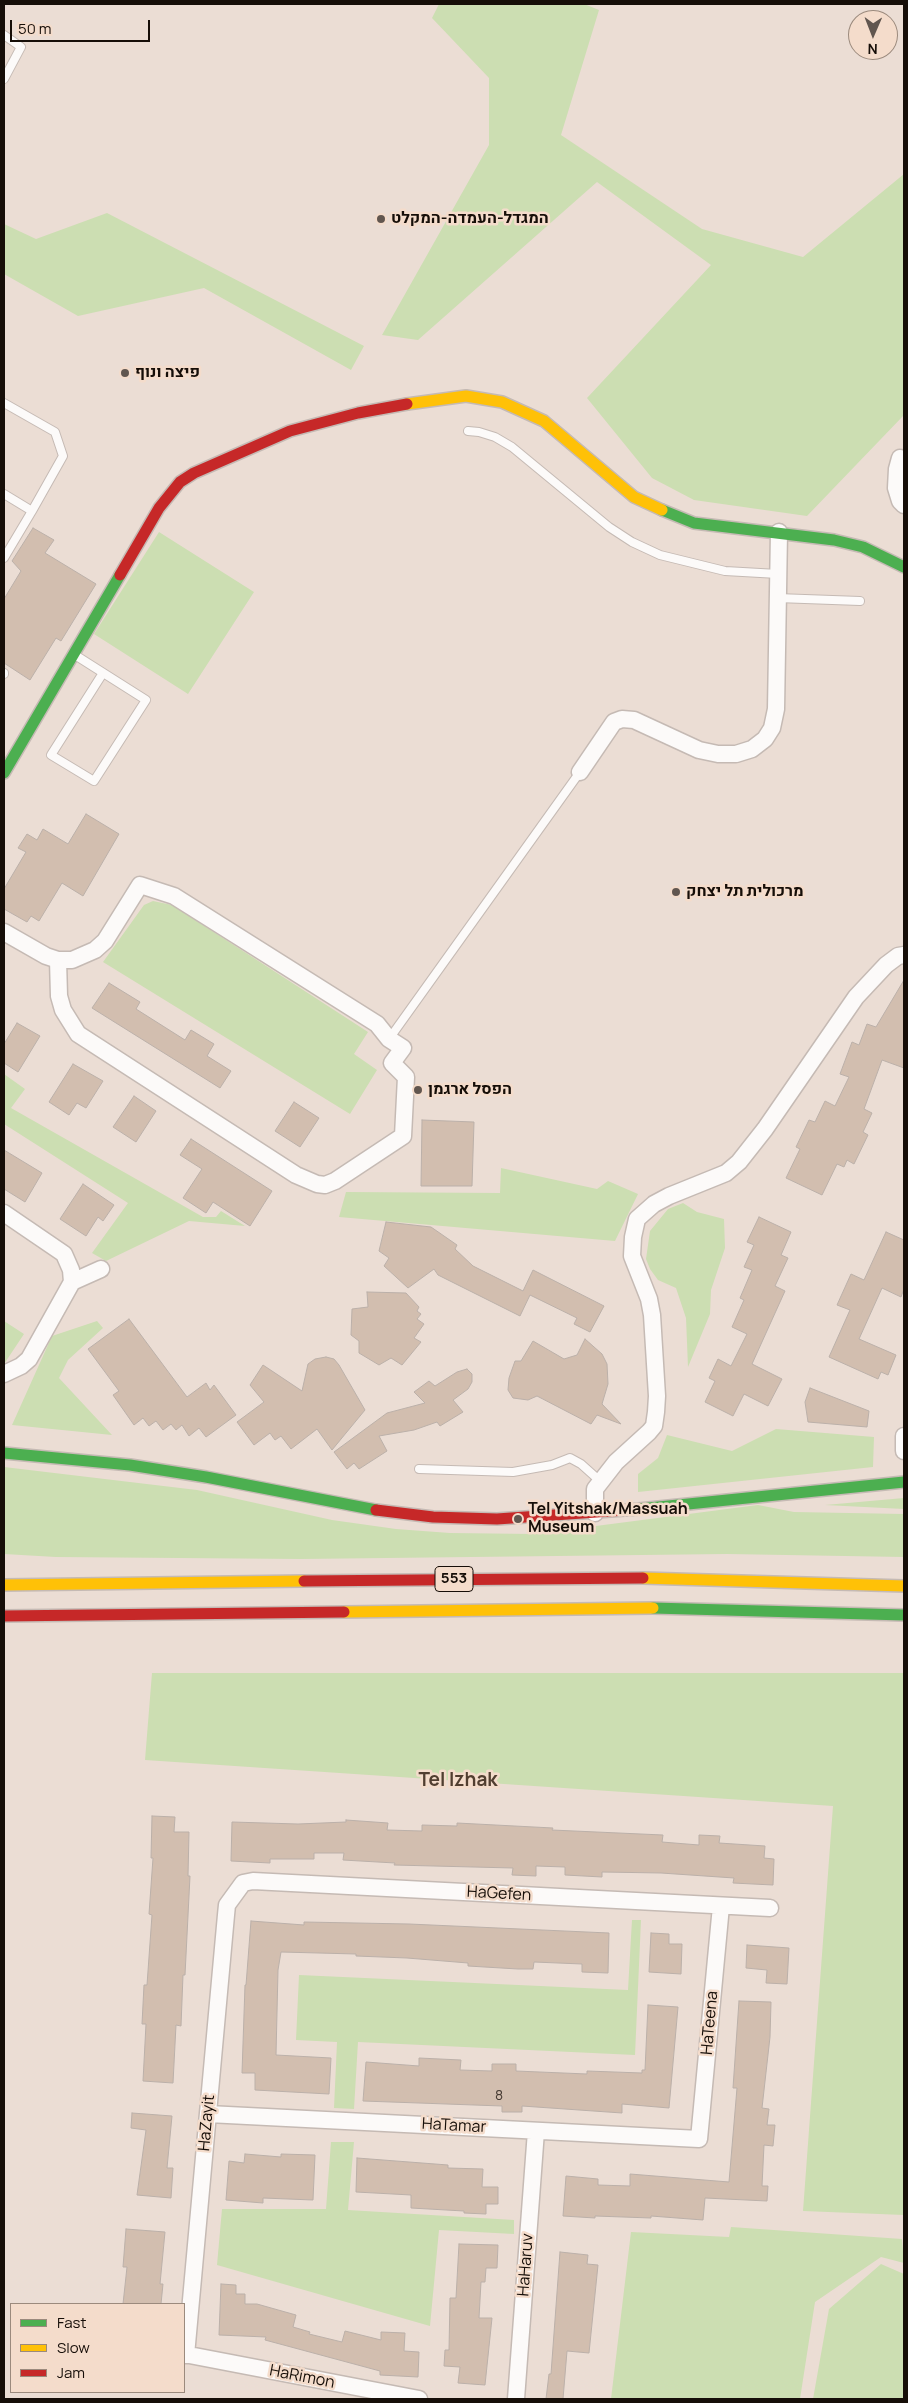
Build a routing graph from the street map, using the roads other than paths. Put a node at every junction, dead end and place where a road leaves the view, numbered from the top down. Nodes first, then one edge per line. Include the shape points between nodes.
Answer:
1 (4, 35) edge
2 (4, 79) edge
3 (4, 403) edge
4 (468, 431) dead end
5 (900, 458) dead end
6 (4, 494) edge
7 (904, 505) edge
8 (32, 511) junction
9 (779, 532) junction
10 (4, 558) edge
11 (904, 567) edge
12 (778, 574) junction
13 (778, 598) junction
14 (860, 601) dead end
15 (74, 654) junction
16 (103, 673) junction
17 (580, 772) joint
18 (4, 773) edge
19 (4, 932) edge
20 (904, 955) edge
21 (58, 960) junction
22 (389, 1039) junction
23 (4, 1213) edge
24 (101, 1268) dead end
25 (72, 1282) junction
26 (4, 1374) edge
27 (904, 1436) edge
28 (904, 1451) edge
29 (4, 1453) edge
30 (419, 1469) dead end
31 (600, 1481) junction
32 (904, 1482) edge
33 (595, 1513) junction
34 (4, 1585) edge
35 (904, 1586) edge
36 (904, 1614) edge
37 (4, 1616) edge
38 (233, 1894) joint
39 (721, 1906) junction
40 (770, 1908) dead end
41 (208, 2114) junction
42 (536, 2130) junction
43 (699, 2139) joint
44 (185, 2355) edge
45 (420, 2399) edge
46 (516, 2399) edge

1 - 2 lane via 21,46
3 - 8 lane via 55,432 63,456
4 - 12 lane via 496,437 512,447 609,527 660,555 725,571
5 - 7 street via 896,488
6 - 8 lane
8 - 10 lane
9 - 11 street via 863,547
9 - 12 street
9 - 15 street via 694,523 652,507 634,496 544,421 502,402 466,396 402,404 290,431 180,482 159,508
12 - 13 street
13 - 14 lane
13 - 17 street via 776,709 772,728 764,739 752,749 736,754 718,754 699,750 634,720 622,719 614,722
15 - 16 lane
15 - 18 street
16 - 16 lane via 146,700 94,781 51,755
17 - 22 lane
19 - 21 street
20 - 31 street via 886,965 856,997 739,1162 726,1174 662,1200 637,1219 632,1256 652,1315 658,1396 656,1412 654,1426
21 - 22 street via 84,956 105,941 140,885 174,896 377,1024
21 - 22 street via 59,996 63,1010 78,1034 296,1175 317,1184 335,1181 403,1136 406,1077 392,1063 403,1048
23 - 25 street via 64,1254
24 - 25 street
25 - 26 street via 29,1359
27 - 28 street
29 - 33 street via 166,1470 365,1509 434,1517 497,1519
30 - 31 lane via 513,1472 552,1465 570,1458
31 - 33 street via 595,1489
32 - 33 street
34 - 35 street, 553 via 663,1578
36 - 37 street, 553 via 656,1608
38 - 39 street, HaGefen via 242,1883 253,1881
38 - 41 street, HaZayit via 227,1905
39 - 40 street, HaGefen
39 - 43 street, HaTeena
41 - 42 street, HaTamar
41 - 44 street, HaZayit
42 - 43 street, HaTamar
42 - 46 street, HaHaruv
44 - 45 street, HaRimon

